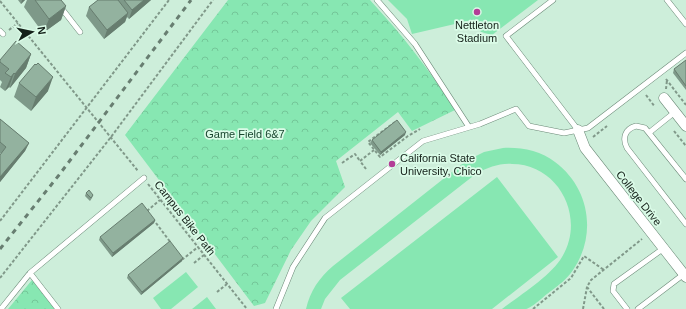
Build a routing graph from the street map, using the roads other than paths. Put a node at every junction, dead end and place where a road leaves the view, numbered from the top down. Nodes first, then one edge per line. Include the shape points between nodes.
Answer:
1 (55, 0) edge
2 (377, 0) edge
3 (553, 0) edge
4 (667, 0) edge
5 (686, 24) edge
6 (80, 32) dead end
7 (686, 53) edge
8 (664, 98) dead end
9 (675, 112) junction
10 (686, 126) edge
11 (469, 127) junction
12 (578, 130) junction
13 (650, 132) junction
14 (144, 178) road end
15 (686, 179) edge
16 (686, 224) edge
17 (664, 248) junction
18 (30, 273) junction
19 (685, 276) edge
20 (1, 309) edge
21 (58, 309) edge
22 (276, 309) edge
23 (627, 309) edge
24 (638, 309) edge

1 - 6 lane
2 - 11 lane via 415,44
3 - 12 lane via 506,36
4 - 5 lane
7 - 12 lane via 588,128
8 - 9 street
9 - 10 street
9 - 13 lane
11 - 12 lane via 516,109 529,126 564,133
11 - 22 lane via 423,141 325,218 293,267
12 - 17 street, College Drive via 585,148
13 - 15 lane
13 - 16 lane via 641,126 631,128 625,134 625,144
14 - 18 lane
17 - 19 street, College Drive
17 - 23 lane via 614,284 613,291
18 - 20 lane
18 - 21 lane
19 - 24 lane

